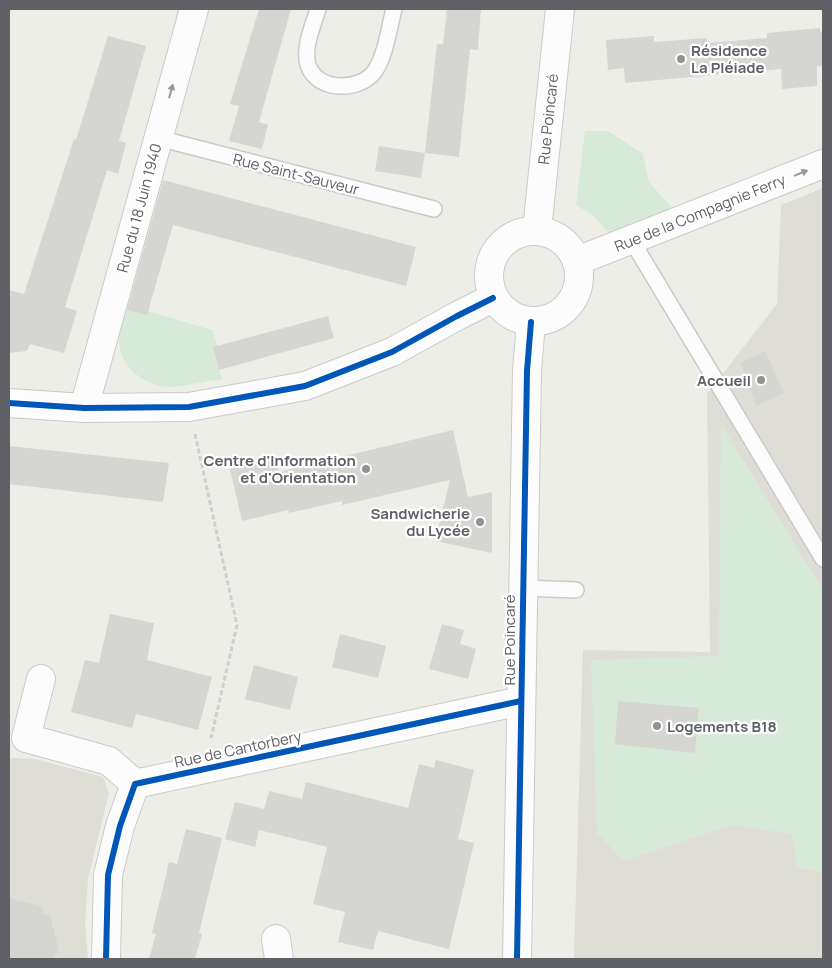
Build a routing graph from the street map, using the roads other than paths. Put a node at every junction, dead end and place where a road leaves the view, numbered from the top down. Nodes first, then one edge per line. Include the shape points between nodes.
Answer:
1 (194, 9) edge
2 (318, 9) edge
3 (394, 9) edge
4 (560, 9) edge
5 (158, 138) junction
6 (823, 164) edge
7 (434, 209) dead end
8 (537, 230) junction
9 (632, 240) junction
10 (577, 262) junction
11 (493, 298) junction
12 (531, 322) junction
13 (9, 403) edge
14 (84, 408) junction
15 (823, 559) edge
16 (522, 588) junction
17 (576, 590) dead end
18 (41, 679) dead end
19 (521, 701) junction
20 (134, 782) junction
21 (106, 959) edge
22 (516, 959) edge

5 -> 1 street, Rue du 18 Juin 1940
2 - 3 lane via 307,48 308,63 316,77 338,86 353,86 373,73 380,62
4 - 8 street, Rue Poincaré
5 - 7 lane, Rue Saint-Sauveur
5 - 14 street, Rue du 18 Juin 1940
9 -> 6 street, Rue de la Compagnie Ferry
8 - 10 street via 562,240
8 - 11 street via 510,237 492,257 488,270
9 - 10 street, Rue de la Compagnie Ferry
9 - 15 lane
10 - 12 street via 580,276 570,304 546,320
11 - 12 street via 502,310
11 - 14 street via 392,352 305,386 189,407
12 - 16 street, Rue Poincaré
13 - 14 street
16 - 17 lane
16 - 19 street, Rue Poincaré
18 - 20 street via 26,738 109,761
19 - 20 street, Rue de Cantorbery via 204,770
19 - 22 street, Rue Poincaré
20 - 21 street via 108,875

